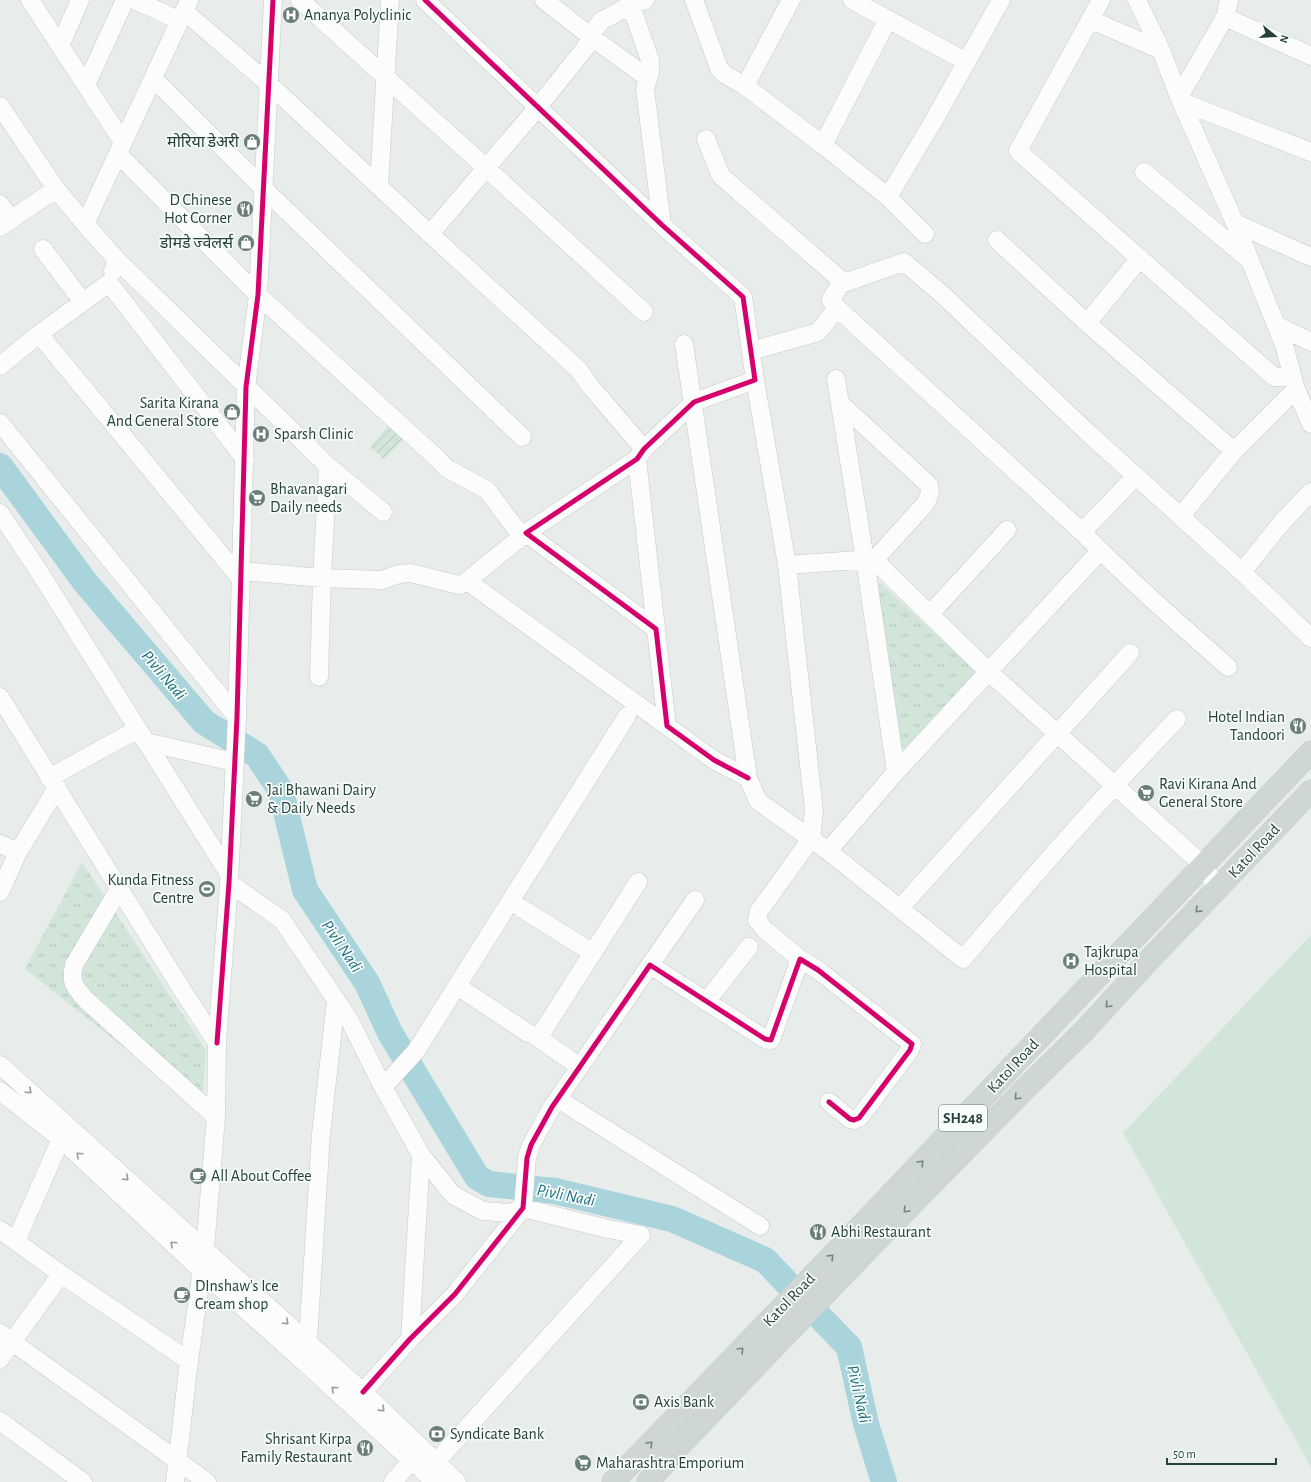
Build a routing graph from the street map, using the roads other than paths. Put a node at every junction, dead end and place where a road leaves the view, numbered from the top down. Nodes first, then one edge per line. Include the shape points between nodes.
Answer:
1 (30, 0) edge
2 (80, 0) edge
3 (125, 0) edge
4 (135, 0) edge
5 (273, 0) edge
6 (300, 0) edge
7 (390, 0) edge
8 (425, 0) edge
9 (544, 0) edge
10 (694, 0) edge
11 (791, 0) edge
12 (852, 0) edge
13 (1001, 0) edge
14 (1101, 0) edge
15 (1137, 0) edge
16 (1230, 0) edge
17 (635, 2) edge
18 (184, 10) edge
19 (1225, 17) junction
20 (888, 19) junction
21 (1091, 20) junction
22 (590, 36) junction
23 (60, 46) junction
24 (1161, 50) junction
25 (1311, 56) edge
26 (967, 62) junction
27 (384, 76) junction
28 (153, 78) junction
29 (648, 78) junction
30 (734, 80) junction
31 (269, 84) junction
32 (86, 85) junction
33 (1181, 99) junction
34 (0, 106) edge
35 (538, 107) junction
36 (706, 138) dead end
37 (823, 145) junction
38 (120, 148) junction
39 (1311, 152) edge
40 (487, 169) junction
41 (1144, 172) dead end
42 (378, 186) junction
43 (56, 189) junction
44 (264, 189) junction
45 (888, 197) junction
46 (0, 204) edge
47 (5, 223) edge
48 (1235, 223) junction
49 (85, 224) junction
50 (662, 225) junction
51 (430, 234) junction
52 (925, 234) dead end
53 (997, 240) dead end
54 (43, 249) dead end
55 (1311, 257) edge
56 (1140, 258) junction
57 (117, 260) junction
58 (1250, 260) junction
59 (109, 283) junction
60 (841, 284) junction
61 (258, 295) junction
62 (83, 302) junction
63 (837, 308) junction
64 (644, 312) dead end
65 (1087, 323) junction
66 (1276, 324) junction
67 (39, 334) junction
68 (1311, 342) edge
69 (684, 344) dead end
70 (751, 351) junction
71 (0, 366) edge
72 (836, 379) dead end
73 (755, 380) junction
74 (1295, 383) junction
75 (246, 387) junction
76 (694, 402) junction
77 (841, 404) junction
78 (0, 423) edge
79 (1311, 424) edge
80 (522, 438) dead end
81 (1234, 451) junction
82 (640, 454) junction
83 (245, 459) junction
84 (328, 466) junction
85 (1136, 476) junction
86 (1311, 492) edge
87 (383, 512) dead end
88 (0, 513) edge
89 (1181, 516) junction
90 (1007, 530) dead end
91 (1082, 532) junction
92 (524, 535) junction
93 (1100, 551) junction
94 (869, 559) junction
95 (786, 565) junction
96 (1242, 572) junction
97 (241, 575) junction
98 (322, 578) junction
99 (467, 581) junction
100 (930, 614) junction
101 (656, 629) junction
102 (1311, 638) edge
103 (1130, 653) dead end
104 (1228, 666) dead end
105 (989, 672) junction
106 (319, 677) dead end
107 (0, 697) edge
108 (627, 716) dead end
109 (1177, 719) dead end
110 (237, 723) junction
111 (667, 726) junction
112 (1057, 733) junction
113 (142, 735) junction
114 (1311, 752) edge
115 (235, 756) junction
116 (896, 772) junction
117 (748, 778) junction
118 (53, 783) junction
119 (1114, 784) junction
120 (1311, 790) edge
121 (811, 839) junction
122 (0, 844) edge
123 (828, 851) junction
124 (18, 852) junction
125 (1203, 865) junction
126 (229, 879) junction
127 (638, 882) dead end
128 (119, 889) junction
129 (1218, 889) junction
130 (0, 892) edge
131 (695, 900) dead end
132 (521, 908) dead end
133 (900, 908) junction
134 (749, 947) dead end
135 (592, 953) junction
136 (800, 959) junction
137 (650, 965) junction
138 (457, 986) junction
139 (336, 1001) junction
140 (706, 1002) junction
141 (534, 1035) junction
142 (217, 1044) junction
143 (0, 1065) edge
144 (580, 1067) junction
145 (383, 1087) junction
146 (0, 1092) edge
147 (558, 1099) junction
148 (829, 1102) dead end
149 (216, 1117) junction
150 (61, 1139) junction
151 (420, 1155) junction
152 (523, 1202) junction
153 (760, 1226) dead end
154 (0, 1230) edge
155 (857, 1230) junction
156 (16, 1241) junction
157 (873, 1244) junction
158 (205, 1249) junction
159 (202, 1271) junction
160 (61, 1274) junction
161 (6, 1337) edge
162 (410, 1339) junction
163 (308, 1341) junction
164 (0, 1359) edge
165 (190, 1361) junction
166 (363, 1392) junction
167 (0, 1421) edge
168 (178, 1460) junction
169 (412, 1460) junction
170 (436, 1462) junction
171 (83, 1482) edge
172 (175, 1482) edge
173 (207, 1482) edge
174 (393, 1482) edge
175 (434, 1482) edge
176 (457, 1482) edge
177 (613, 1482) edge
178 (648, 1482) edge

1 - 23 street
2 - 23 street
3 - 32 street
4 - 18 street
5 - 31 street
6 - 27 street
7 - 27 street
8 - 35 street
9 - 22 street
10 - 30 street via 719,68
11 - 30 street
12 - 20 street
13 - 26 street
14 - 21 street
15 - 24 street
16 - 19 street
17 - 22 street via 601,21
17 - 29 street via 650,60
18 - 28 street
18 - 31 street
19 - 25 street
19 - 33 street
20 - 26 street
20 - 37 street
21 - 24 street
21 - 56 street via 1018,151
22 - 29 street
22 - 35 street via 586,47
23 - 32 street
24 - 33 street
26 - 45 street
27 - 40 street
27 - 42 street
28 - 38 street
28 - 44 street
29 - 50 street via 644,89
30 - 37 street
31 - 42 street
31 - 44 street
32 - 38 street
33 - 39 street
33 - 48 street
34 - 43 street
35 - 40 street
35 - 50 street
36 - 60 street via 721,176 838,277
37 - 45 street
38 - 49 street
38 - 61 street
40 - 51 street
40 - 64 street
41 - 58 street
42 - 51 street
43 - 47 street
43 - 49 street
44 - 61 street
44 - 80 street
45 - 52 street
46 - 47 street
48 - 55 street
48 - 58 street
49 - 57 street
50 - 70 street via 743,296
51 - 82 street via 578,369
53 - 65 street
54 - 62 street
56 - 65 street
56 - 74 street via 1274,377
57 - 59 street
57 - 75 street
58 - 66 street
59 - 62 street
59 - 83 street
60 - 63 street via 832,300
60 - 85 street via 904,262 943,295
61 - 75 street
61 - 92 street via 446,468 487,490
62 - 67 street
63 - 70 street via 819,331
63 - 91 street
65 - 81 street
66 - 68 street
66 - 74 street
67 - 71 street
67 - 97 street
69 - 76 street
70 - 73 street
72 - 77 street
73 - 76 street
73 - 95 street
74 - 79 street
74 - 81 street
75 - 83 street
75 - 84 street
76 - 82 street
76 - 117 street
77 - 94 street
77 - 94 street via 929,485 926,503 878,556
78 - 110 street
81 - 89 street
82 - 92 street
82 - 101 street
83 - 97 street
84 - 87 street
84 - 98 street
85 - 89 street
85 - 91 street
86 - 96 street via 1283,521
88 - 113 street
89 - 96 street
90 - 100 street
91 - 93 street
92 - 99 street
92 - 101 street
93 - 104 street
93 - 105 street
94 - 95 street
94 - 100 street
94 - 116 street
95 - 121 street via 814,811
96 - 102 street
97 - 98 street
97 - 110 street
98 - 99 street via 382,580 405,574 455,584
98 - 106 street
99 - 111 street
100 - 105 street
101 - 111 street
103 - 112 street
105 - 112 street
105 - 116 street
107 - 118 street
108 - 138 street
109 - 119 street
110 - 115 street
111 - 117 street via 714,760
112 - 119 street
112 - 133 street
113 - 115 street
113 - 118 street
113 - 126 street
114 - 125 main road, Katol Road / SH248
115 - 126 street
116 - 123 street
117 - 121 street via 758,801
118 - 124 street
118 - 128 street
119 - 125 street
119 - 133 street via 963,958
120 - 129 main road, Katol Road / SH248
121 - 123 street
121 - 136 street via 759,911 757,920 765,930
122 - 124 street
123 - 133 street
124 - 130 street
125 - 129 street
155 -> 125 main road, Katol Road / SH248
126 - 139 street via 282,920
126 - 142 street
127 - 135 street
128 - 142 street
128 - 149 street via 74,965 73,985 86,1000
129 -> 157 main road, Katol Road / SH248 via 1084,1030
131 - 137 street
132 - 135 street
134 - 140 street
135 - 141 street via 541,1034
136 - 140 street via 771,1040 765,1039
136 - 148 street via 818,970 912,1044 859,1118 850,1120
137 - 140 street
137 - 144 street
138 - 141 street
138 - 145 street via 416,1051
139 - 145 street via 349,1019
139 - 163 street via 321,1134
141 - 144 street
142 - 149 street
143 -> 158 street
144 - 147 street
145 - 151 street
146 - 150 street
147 - 152 street via 531,1145
147 - 153 street
149 - 158 street
150 - 156 street
159 -> 150 street
151 - 152 street via 453,1195 483,1211 510,1213
151 - 162 street
152 - 162 street via 454,1294
152 - 170 street via 608,1229 641,1235
154 - 156 street
155 - 157 main road
177 -> 155 main road, Katol Road / SH248
156 - 160 street
157 - 178 main road, Katol Road / SH248
158 - 159 street
158 -> 163 street
159 - 165 street
169 -> 159 street
160 - 161 street
160 - 165 street
161 - 164 street
161 - 168 street
162 - 166 street
163 - 166 street
165 - 168 street
166 -> 170 street
167 - 171 street
168 - 172 street
168 - 173 street
169 - 174 street
169 - 175 street
170 - 176 street

